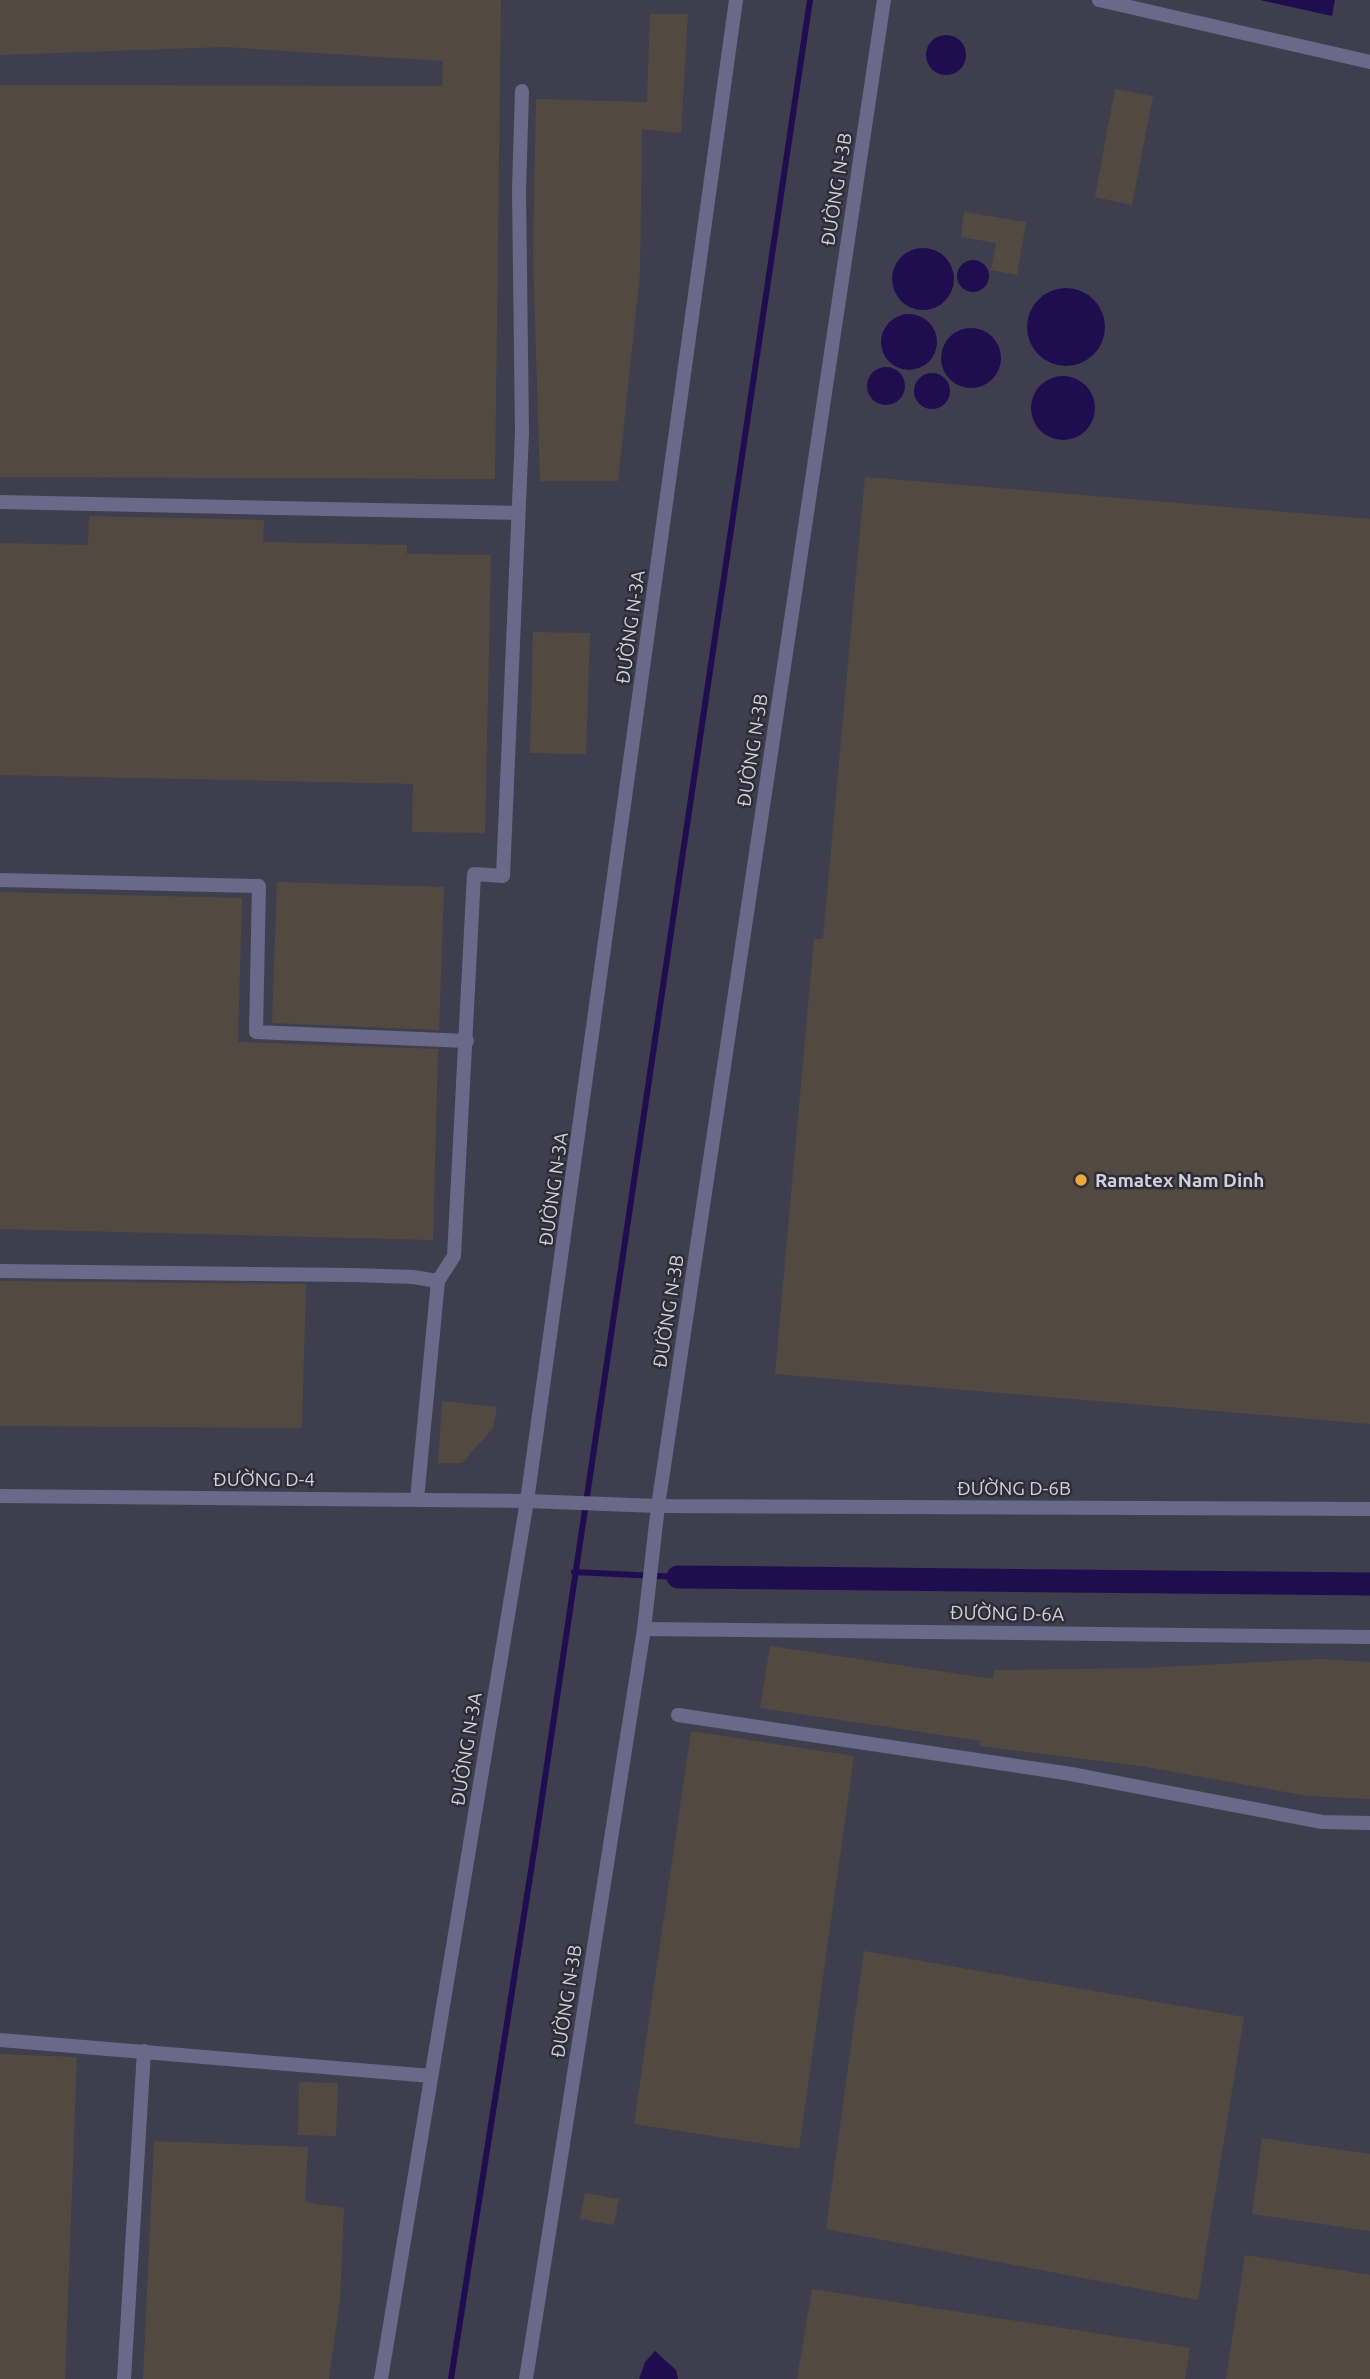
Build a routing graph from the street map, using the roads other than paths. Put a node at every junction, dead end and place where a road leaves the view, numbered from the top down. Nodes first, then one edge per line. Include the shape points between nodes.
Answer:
1 (736, 0) edge
2 (884, 0) edge
3 (1099, 0) edge
4 (1370, 62) edge
5 (522, 91) dead end
6 (0, 502) edge
7 (519, 513) junction
8 (0, 880) edge
9 (467, 1041) junction
10 (0, 1271) edge
11 (438, 1281) junction
12 (0, 1496) edge
13 (417, 1499) junction
14 (527, 1500) junction
15 (610, 1504) joint
16 (658, 1506) junction
17 (1370, 1509) edge
18 (644, 1629) junction
19 (1370, 1637) edge
20 (678, 1715) dead end
21 (1370, 1823) edge
22 (0, 2040) edge
23 (144, 2051) junction
24 (431, 2076) junction
25 (124, 2379) edge
26 (381, 2379) edge
27 (526, 2379) edge

1 - 14 street, ĐƯỜNG N-3A
2 - 16 street, ĐƯỜNG N-3B
3 - 4 street
5 - 7 street
6 - 7 street
7 - 9 street via 503,876 474,874
8 - 9 street via 259,886 256,1032
9 - 11 street via 454,1256
10 - 11 street via 339,1275
11 - 13 street
12 - 13 street, ĐƯỜNG D-4
13 - 14 street, ĐƯỜNG D-4
14 - 15 street, ĐƯỜNG D-4
14 - 24 street, ĐƯỜNG N-3A
15 - 16 street, ĐƯỜNG D-6B
16 - 17 street, ĐƯỜNG D-6B
16 - 18 street, ĐƯỜNG N-3B
18 - 19 street, ĐƯỜNG D-6A
18 - 27 street, ĐƯỜNG N-3B
20 - 21 street via 1071,1774 1322,1822
22 - 23 street
23 - 24 street
23 - 25 street
24 - 26 street, ĐƯỜNG N-3A

